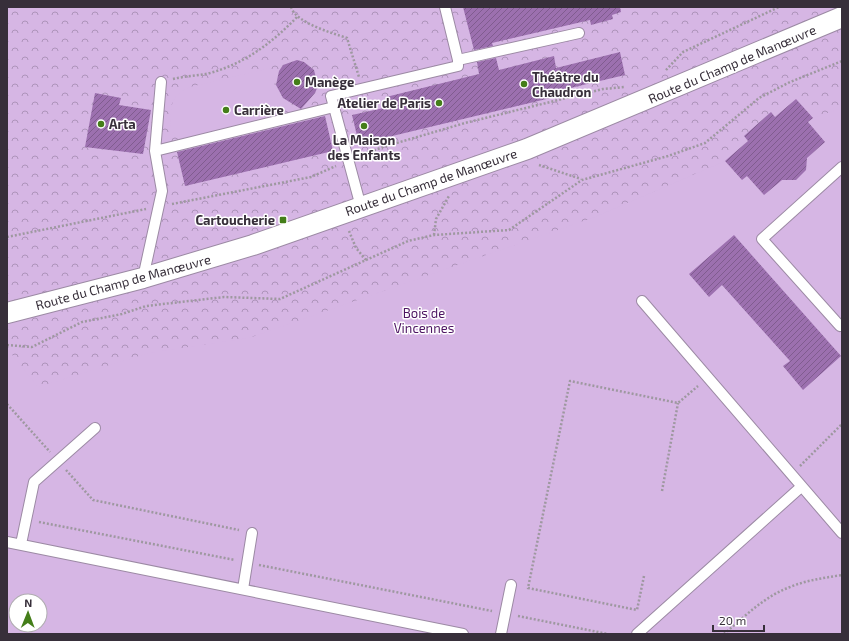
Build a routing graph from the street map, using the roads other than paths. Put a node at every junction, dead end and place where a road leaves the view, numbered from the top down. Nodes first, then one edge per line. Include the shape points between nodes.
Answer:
1 (445, 7) edge
2 (842, 17) edge
3 (578, 33) dead end
4 (458, 60) junction
5 (161, 82) road end
6 (334, 107) junction
7 (155, 151) junction
8 (842, 167) edge
9 (353, 209) junction
10 (143, 278) junction
11 (642, 301) dead end
12 (7, 313) edge
13 (842, 325) edge
14 (95, 428) dead end
15 (801, 487) junction
16 (252, 533) road end
17 (842, 533) edge
18 (7, 542) edge
19 (21, 544) junction
20 (511, 585) dead end
21 (243, 589) junction
22 (463, 634) edge
23 (501, 634) edge
24 (637, 634) edge

1 - 4 lane
2 - 9 street, Route du Champ de Manœuvre via 527,149
3 - 4 lane
4 - 6 lane via 459,65 455,68 331,96
5 - 7 lane
6 - 7 lane
6 - 9 lane via 348,161
7 - 10 lane via 162,191
8 - 13 lane via 762,239 840,326
9 - 10 street, Route du Champ de Manœuvre via 253,245
10 - 12 street, Route du Champ de Manœuvre
11 - 15 lane
14 - 19 lane via 34,482
15 - 17 lane
15 - 24 lane
16 - 21 lane
18 - 19 lane
19 - 21 lane
20 - 23 lane
21 - 22 lane

